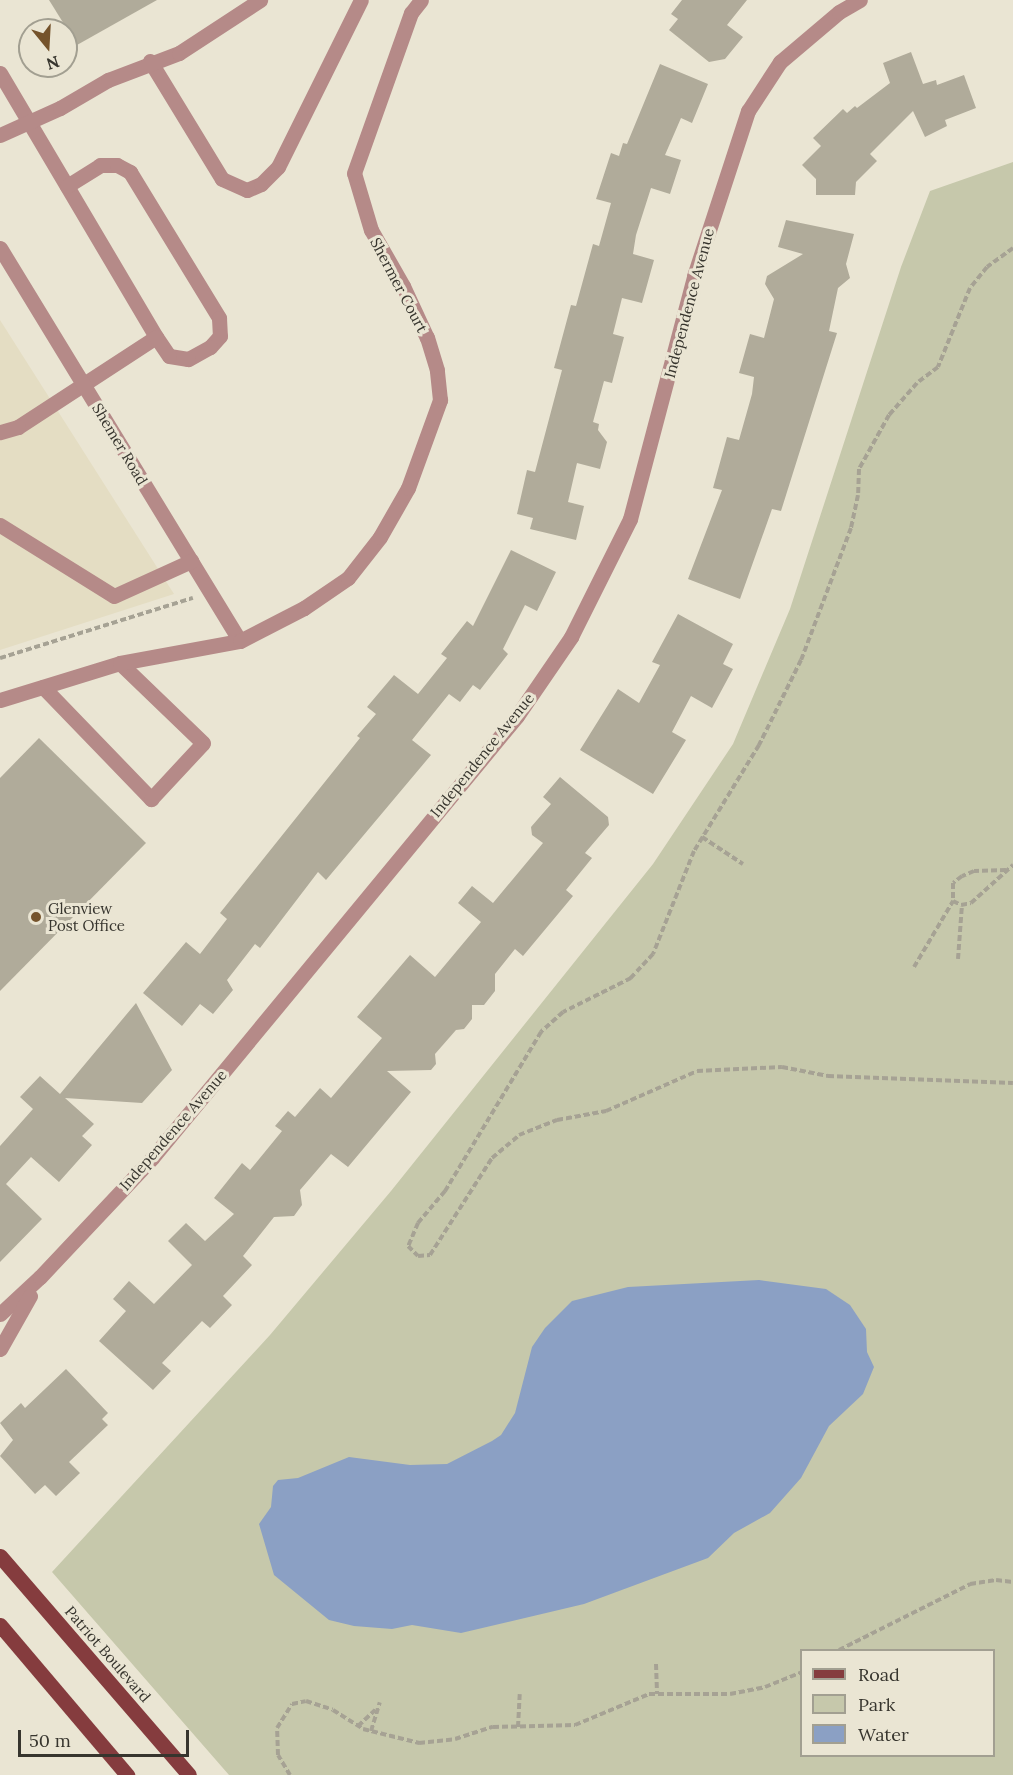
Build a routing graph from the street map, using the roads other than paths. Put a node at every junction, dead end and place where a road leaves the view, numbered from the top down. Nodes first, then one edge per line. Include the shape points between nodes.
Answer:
1 (260, 0) edge
2 (361, 0) edge
3 (421, 0) edge
4 (860, 0) edge
5 (150, 61) junction
6 (0, 73) edge
7 (28, 121) junction
8 (0, 135) edge
9 (67, 186) junction
10 (0, 248) edge
11 (156, 337) junction
12 (83, 383) junction
13 (0, 432) edge
14 (0, 525) edge
15 (191, 561) junction
16 (240, 641) junction
17 (120, 663) junction
18 (43, 687) junction
19 (0, 700) edge
20 (40, 1277) junction
21 (0, 1314) edge
22 (0, 1348) edge
23 (0, 1556) edge
24 (0, 1625) edge
25 (127, 1775) edge
26 (189, 1775) edge

1 - 5 street via 179,53
2 - 5 street via 278,167 261,184 247,190 222,180
3 - 16 street, Shermer Court via 411,13 354,173 370,230 403,286 427,338 437,370 440,400 408,488 380,537 348,578 304,608
4 - 20 street, Independence Avenue via 839,12 780,62 748,111 694,276 630,519 571,637 517,716 152,1158
5 - 7 street
6 - 7 street
7 - 8 street
7 - 9 street
9 - 11 street
9 - 11 street via 100,165 117,165 130,172 219,318 220,336 210,347 188,359 169,356
10 - 12 street, Shemer Road
11 - 12 street
12 - 13 street via 18,426
12 - 15 street, Shemer Road
14 - 15 street via 114,596
15 - 16 street, Shemer Road
16 - 17 street, Shermer Court
17 - 18 street, Shermer Court
17 - 18 street via 203,743 151,799
18 - 19 street, Shermer Court
20 - 21 street, Independence Avenue
20 - 22 street, Independence Avenue
23 - 26 main road, Patriot Boulevard
24 - 25 main road

